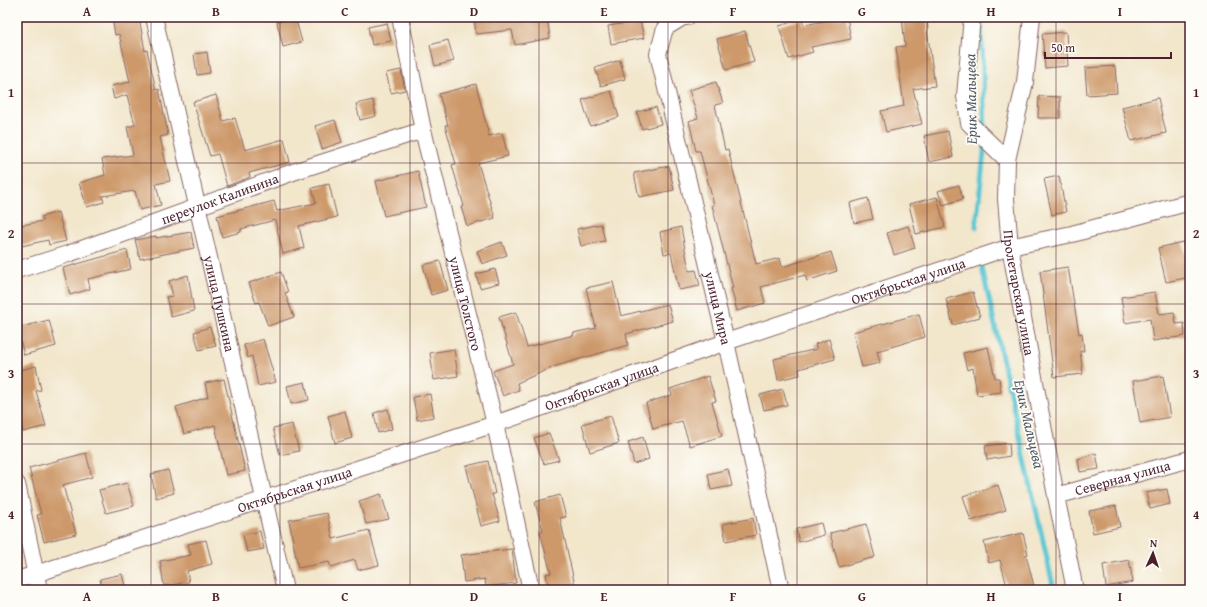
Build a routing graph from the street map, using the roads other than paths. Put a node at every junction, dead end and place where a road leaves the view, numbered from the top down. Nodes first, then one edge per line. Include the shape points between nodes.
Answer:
1 (154, 17) edge
2 (400, 17) edge
3 (687, 17) edge
4 (972, 17) edge
5 (1032, 17) edge
6 (423, 130) junction
7 (1007, 160) junction
8 (1190, 202) edge
9 (197, 208) junction
10 (1010, 247) junction
11 (17, 270) edge
12 (726, 342) junction
13 (495, 424) junction
14 (1190, 459) edge
15 (17, 484) edge
16 (1056, 496) junction
17 (264, 499) junction
18 (17, 580) edge
19 (38, 582) edge
20 (285, 590) edge
21 (531, 590) edge
22 (781, 590) edge
23 (1075, 590) edge

1 - 9 street, улица Пушкина
2 - 6 street, улица Толстого
3 - 12 street, улица Мира via 665,28 658,54
4 - 7 street via 965,96 969,123
5 - 7 street, Пролетарская улица via 1024,82
6 - 9 street, переулок Калинина via 296,171
6 - 13 street, улица Толстого
7 - 10 street, Пролетарская улица via 1006,199
8 - 10 street, Октябрьская улица via 1072,234
9 - 11 street, переулок Калинина
9 - 17 street, улица Пушкина
10 - 12 street, Октябрьская улица
10 - 16 street, Пролетарская улица
12 - 13 street, Октябрьская улица
12 - 22 street, улица Мира
13 - 17 street, Октябрьская улица
13 - 21 street, улица Толстого
14 - 16 street, Северная улица
15 - 19 street
16 - 23 street, Пролетарская улица
17 - 19 street, Октябрьская улица
17 - 20 street, улица Пушкина
18 - 19 street, Октябрьская улица

